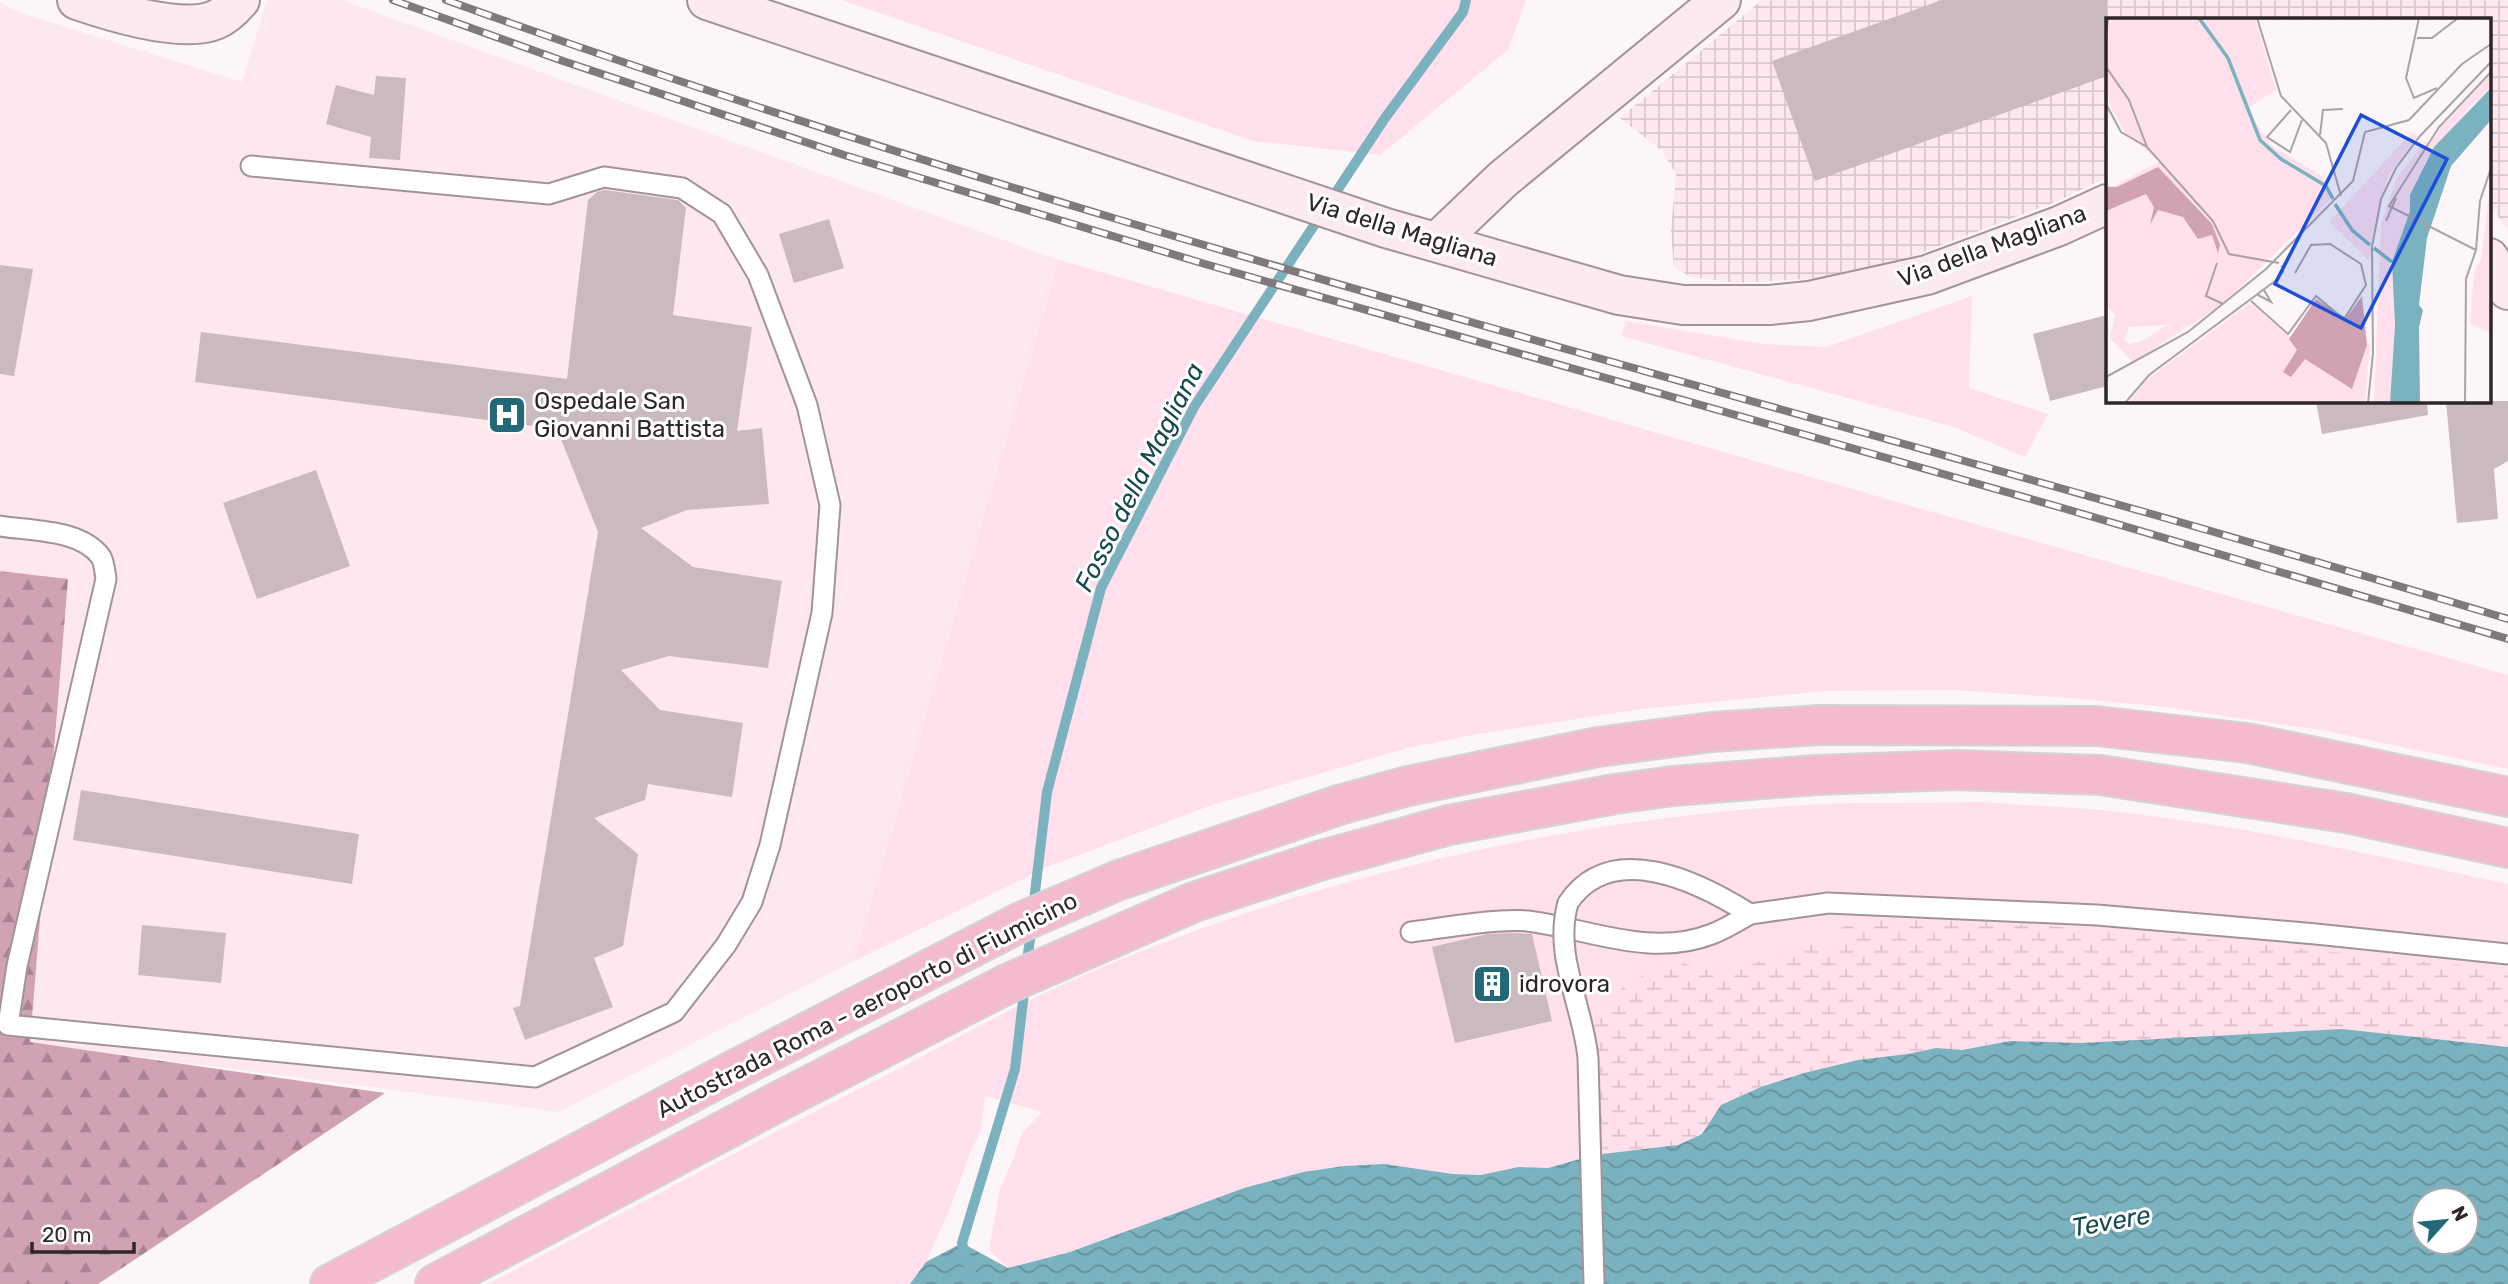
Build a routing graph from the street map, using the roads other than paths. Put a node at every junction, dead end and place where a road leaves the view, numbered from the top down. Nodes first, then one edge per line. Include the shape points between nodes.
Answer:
1 (77, 0) edge
2 (240, 0) edge
3 (707, 0) edge
4 (1721, 0) edge
5 (251, 166) dead end
6 (2106, 204) edge
7 (1437, 242) junction
8 (2490, 260) edge
9 (2508, 290) edge
10 (0, 526) edge
11 (2508, 797) edge
12 (2508, 848) edge
13 (1750, 914) junction
14 (1411, 932) dead end
15 (2508, 954) edge
16 (330, 1284) edge
17 (435, 1284) edge
18 (1594, 1284) edge

1 - 2 main road via 132,18 192,24 213,21
3 - 7 main road, Via della Magliana
4 - 7 main road via 1503,178
5 - 10 lane via 549,194 604,177 682,188 722,214 758,275 807,405 830,505 822,613 771,845 752,902 726,945 674,1012 535,1077 8,1025 17,966 106,579 102,558 88,545 59,535
6 - 7 main road, Via della Magliana via 1927,275 1770,305 1683,305 1619,295
8 - 9 main road
11 - 16 highway, Autostrada Roma - aeroporto di Fiumicino via 2246,743 2096,726 1819,725 1712,732 1598,747 1408,786 1339,804 1119,880 1021,922
12 - 17 highway, Autostrada Roma - aeroporto di Fiumicino via 2346,813 2100,775 1944,770 1653,789 1449,825 1194,902 1009,983
13 - 14 lane via 1712,934 1650,944 1526,921
13 - 15 lane via 1828,903 2097,915
13 - 18 lane, bridge via 1694,884 1633,868 1591,879 1568,903 1563,919 1565,956 1588,1058

